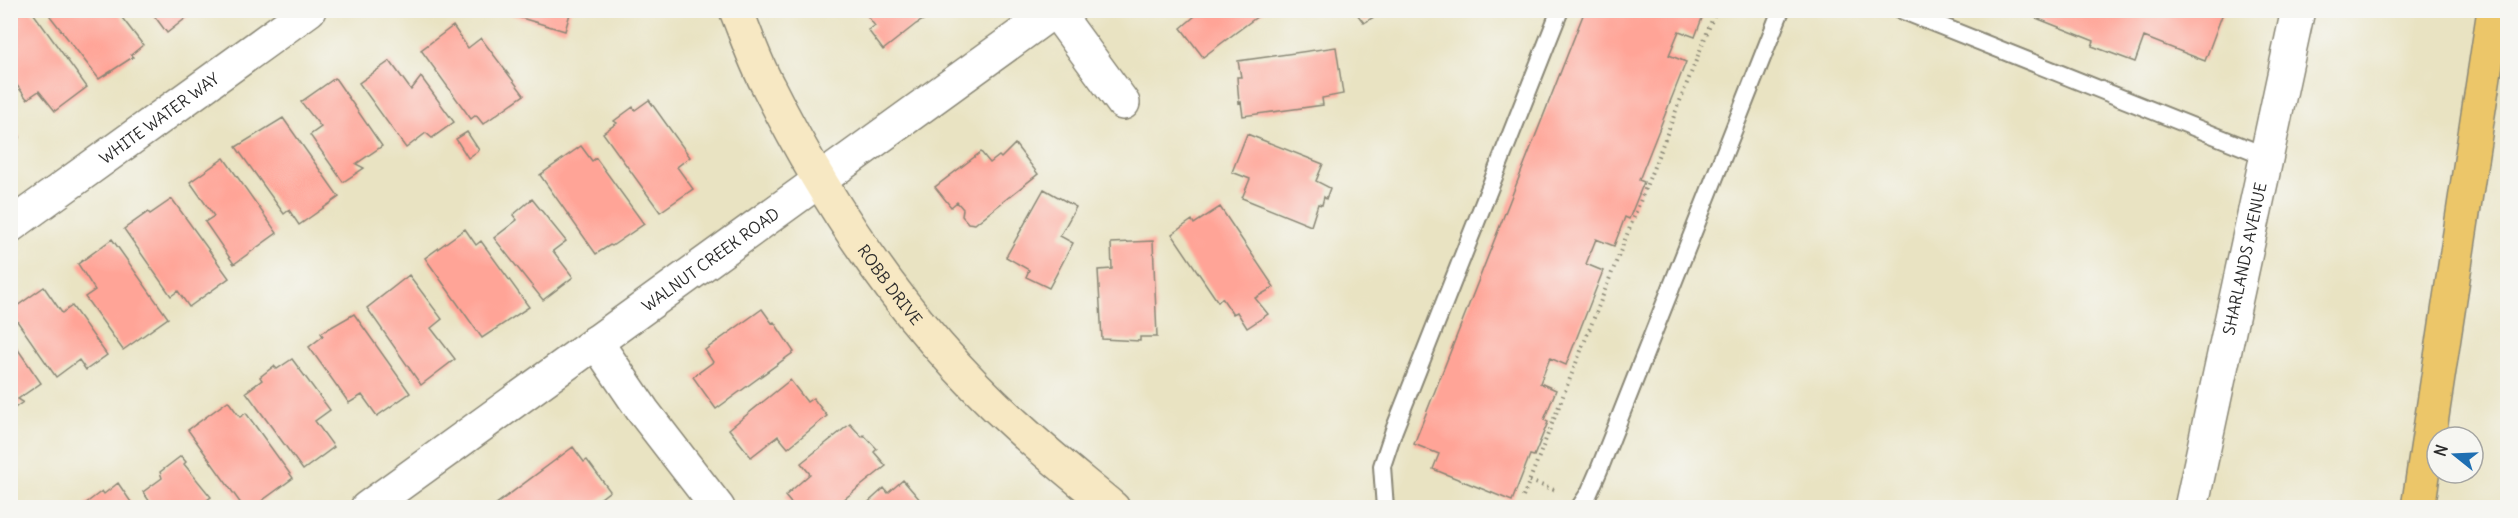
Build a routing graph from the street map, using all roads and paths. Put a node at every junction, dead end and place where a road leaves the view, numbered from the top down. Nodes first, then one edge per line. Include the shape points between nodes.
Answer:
1 (309, 10) edge
2 (736, 10) edge
3 (1055, 10) edge
4 (1560, 10) edge
5 (1716, 10) edge
6 (1781, 10) edge
7 (1901, 10) edge
8 (2298, 10) edge
9 (2493, 10) edge
10 (1123, 104) dead end
11 (2266, 156) junction
12 (819, 181) junction
13 (10, 226) edge
14 (596, 342) junction
15 (1530, 481) junction
16 (1554, 490) dead end
17 (1523, 497) dead end
18 (367, 507) edge
19 (718, 507) edge
20 (1113, 507) edge
21 (1385, 507) edge
22 (1579, 507) edge
23 (2191, 507) edge
24 (2418, 507) edge

1 - 13 street, WHITE WATER WAY
2 - 12 main road, ROBB DRIVE via 767,84
3 - 10 street
3 - 12 street, WALNUT CREEK ROAD
4 - 21 lane via 1394,430 1382,466
5 - 15 path
6 - 22 lane via 1599,470
7 - 11 lane
8 - 11 street, SHARLANDS AVENUE
9 - 24 highway
11 - 23 street, SHARLANDS AVENUE
12 - 14 street, WALNUT CREEK ROAD
12 - 20 main road, ROBB DRIVE via 874,265 942,350 1018,427
14 - 18 street, WALNUT CREEK ROAD
14 - 19 street via 643,411
15 - 16 path
15 - 17 path

